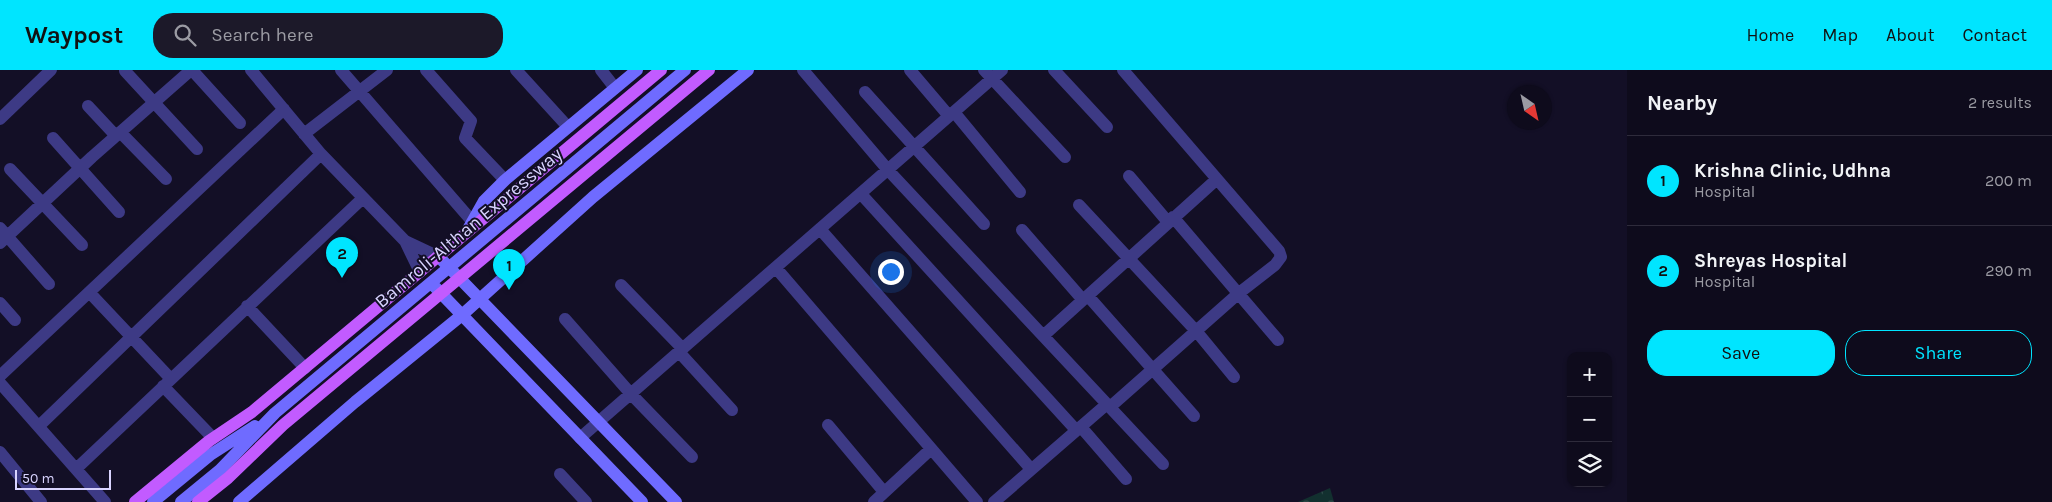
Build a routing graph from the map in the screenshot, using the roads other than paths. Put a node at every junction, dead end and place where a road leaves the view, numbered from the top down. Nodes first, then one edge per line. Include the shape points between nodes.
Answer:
1 (51, 70) edge
2 (192, 70) edge
3 (251, 70) edge
4 (341, 70) edge
5 (387, 70) edge
6 (426, 70) edge
7 (516, 70) edge
8 (601, 70) edge
9 (638, 70) edge
10 (661, 70) edge
11 (685, 70) edge
12 (709, 70) edge
13 (748, 70) edge
14 (803, 70) edge
15 (910, 70) edge
16 (1002, 70) edge
17 (1054, 70) edge
18 (1124, 70) edge
19 (125, 71) edge
20 (988, 74) edge
21 (615, 88) junction
22 (360, 92) junction
23 (865, 92) dead end
24 (154, 103) junction
25 (88, 106) dead end
26 (284, 109) junction
27 (952, 114) junction
28 (0, 120) edge
29 (240, 123) dead end
30 (1107, 127) dead end
31 (568, 128) junction
32 (118, 134) junction
33 (304, 134) junction
34 (52, 138) dead end
35 (914, 148) junction
36 (197, 149) dead end
37 (321, 154) junction
38 (1065, 157) dead end
39 (80, 168) junction
40 (10, 169) dead end
41 (888, 170) junction
42 (1129, 176) dead end
43 (166, 179) dead end
44 (1217, 179) junction
45 (505, 180) junction
46 (1020, 192) dead end
47 (861, 194) junction
48 (363, 198) junction
49 (44, 203) junction
50 (1079, 206) dead end
51 (119, 212) dead end
52 (1171, 219) junction
53 (472, 221) junction
54 (984, 224) dead end
55 (820, 229) junction
56 (1022, 230) dead end
57 (464, 235) junction
58 (2, 236) edge
59 (405, 241) junction
60 (82, 245) dead end
61 (439, 257) junction
62 (1130, 258) junction
63 (450, 268) junction
64 (776, 268) junction
65 (420, 272) junction
66 (460, 279) junction
67 (431, 283) junction
68 (49, 284) dead end
69 (621, 285) dead end
70 (89, 292) junction
71 (1239, 293) junction
72 (442, 294) junction
73 (1086, 298) junction
74 (480, 300) junction
75 (0, 303) edge
76 (247, 306) junction
77 (462, 315) junction
78 (565, 319) dead end
79 (15, 320) dead end
80 (1197, 332) junction
81 (132, 336) junction
82 (1043, 336) junction
83 (1278, 340) dead end
84 (681, 350) junction
85 (305, 368) junction
86 (1153, 369) junction
87 (0, 376) edge
88 (1234, 378) dead end
89 (0, 382) edge
90 (167, 382) junction
91 (631, 394) junction
92 (1108, 405) junction
93 (732, 410) dead end
94 (275, 413) junction
95 (1194, 416) dead end
96 (598, 422) junction
97 (828, 425) dead end
98 (39, 426) junction
99 (1078, 428) junction
100 (214, 438) junction
101 (580, 438) junction
102 (931, 449) junction
103 (0, 452) edge
104 (692, 457) dead end
105 (1163, 464) dead end
106 (76, 469) junction
107 (1031, 469) junction
108 (560, 474) dead end
109 (1126, 479) dead end
110 (884, 492) junction
111 (636, 500) edge
112 (41, 502) edge
113 (105, 502) edge
114 (135, 502) edge
115 (153, 502) edge
116 (181, 502) edge
117 (198, 502) edge
118 (239, 502) edge
119 (586, 502) edge
120 (676, 502) edge
121 (874, 502) edge
122 (976, 502) edge
123 (994, 502) edge

1 - 28 street
2 - 24 street
2 - 29 street
3 - 26 street
4 - 22 street
5 - 22 street
6 - 45 street via 471,120 466,138
7 - 31 street
8 - 21 street
9 - 21 street
10 - 57 main road
11 - 63 street, Bamroli-Althan Expressway
12 - 66 main road
13 - 74 street via 593,197
14 - 41 street
15 - 27 street
16 - 20 street
17 - 30 street
18 - 44 street
19 - 24 street
20 - 27 street
20 - 38 street
21 - 31 street
22 - 33 street
22 - 53 street
23 - 35 street
24 - 32 street
24 - 36 street
25 - 32 street
26 - 33 street
26 - 70 street
27 - 35 street
27 - 46 street
31 - 45 street
32 - 39 street
32 - 43 street
33 - 37 street
34 - 39 street
35 - 41 street
35 - 54 street
37 - 48 street
37 - 81 street
39 - 49 street
39 - 51 street
40 - 49 street
41 - 47 street
41 - 82 street
42 - 52 street
44 - 52 street
44 - 71 street via 1281,257
45 - 53 street via 484,201
47 - 55 street
47 - 99 street
48 - 59 street
48 - 76 street
49 - 58 street
49 - 60 street
50 - 62 street
52 - 62 street
52 - 71 street
53 - 57 street
55 - 64 street
55 - 107 street
56 - 73 street
57 - 61 main road
58 - 68 street
59 - 61 street
59 - 65 street
61 - 63 street
61 - 65 main road
62 - 73 street
62 - 80 street
63 - 66 street
63 - 67 street, Bamroli-Althan Expressway
64 - 84 street
64 - 102 street
65 - 67 street
65 - 85 main road
66 - 72 main road
66 - 74 street
67 - 72 street
67 - 94 street, Bamroli-Althan Expressway
69 - 84 street
70 - 81 street
70 - 87 street
71 - 80 street
71 - 83 street
72 - 77 street
72 - 117 main road via 283,425
73 - 82 street
73 - 86 street
74 - 77 street
74 - 96 street
75 - 79 street
76 - 85 street
76 - 90 street
77 - 101 street
77 - 118 street
78 - 91 street
80 - 86 street
80 - 88 street
81 - 90 street
81 - 98 street
82 - 92 street
84 - 91 street
84 - 93 street
85 - 100 main road via 252,412
86 - 92 street
86 - 95 street
89 - 98 street
90 - 100 street
90 - 106 street
91 - 96 street
91 - 104 street
92 - 99 street
92 - 105 street
94 - 115 street via 210,455
94 - 116 street via 220,470
96 - 101 street
96 - 120 street
97 - 110 street
98 - 106 street
99 - 107 street
99 - 109 street
100 - 114 main road
101 - 111 street
102 - 110 street
102 - 122 street
103 - 112 street
106 - 113 street
107 - 123 street
108 - 119 street
110 - 121 street

